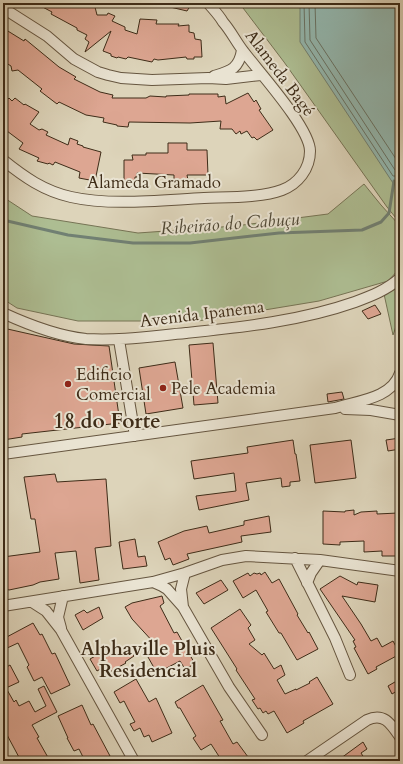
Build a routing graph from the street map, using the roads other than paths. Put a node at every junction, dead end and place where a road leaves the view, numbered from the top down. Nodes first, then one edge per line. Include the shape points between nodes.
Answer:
1 (208, 3) edge
2 (3, 8) edge
3 (242, 50) junction
4 (261, 75) junction
5 (208, 78) junction
6 (3, 160) edge
7 (306, 168) joint
8 (400, 278) edge
9 (3, 313) edge
10 (119, 340) junction
11 (400, 373) edge
12 (335, 408) junction
13 (400, 415) edge
14 (135, 436) junction
15 (3, 454) edge
16 (295, 558) junction
17 (320, 560) junction
18 (400, 571) edge
19 (185, 573) junction
20 (153, 582) junction
21 (307, 583) junction
22 (63, 596) junction
23 (32, 602) junction
24 (3, 606) edge
25 (183, 607) junction
26 (61, 630) junction
27 (350, 675) dead end
28 (262, 734) dead end
29 (400, 737) edge
30 (134, 761) edge
31 (307, 761) edge

1 - 3 street, Alameda Bagé
2 - 5 street via 47,36 74,59 98,72 135,80
3 - 4 street, Alameda Bagé
3 - 5 street via 240,60 234,69
4 - 5 street via 226,80
4 - 7 street, Alameda Bagé via 306,136 310,152
6 - 7 street, Alameda Gramado via 23,176 47,189 71,197 96,201 172,200 266,194 291,186
8 - 10 street, Avenida Ipanema via 376,294 338,308 305,316 207,331
9 - 10 street, Avenida Ipanema via 40,328 72,337
10 - 14 street
11 - 12 street via 392,386 380,395
12 - 13 street
12 - 14 street
14 - 15 street
16 - 17 street
16 - 19 street via 246,556 222,560
16 - 21 street
17 - 18 street
17 - 21 street
19 - 20 street
19 - 25 street via 181,589
20 - 22 street
20 - 25 street via 167,590
21 - 27 street via 335,638
22 - 23 street
22 - 26 street via 58,617
23 - 24 street
23 - 26 street via 46,611
25 - 28 street via 229,687
26 - 30 street
29 - 31 street via 386,719 372,717

